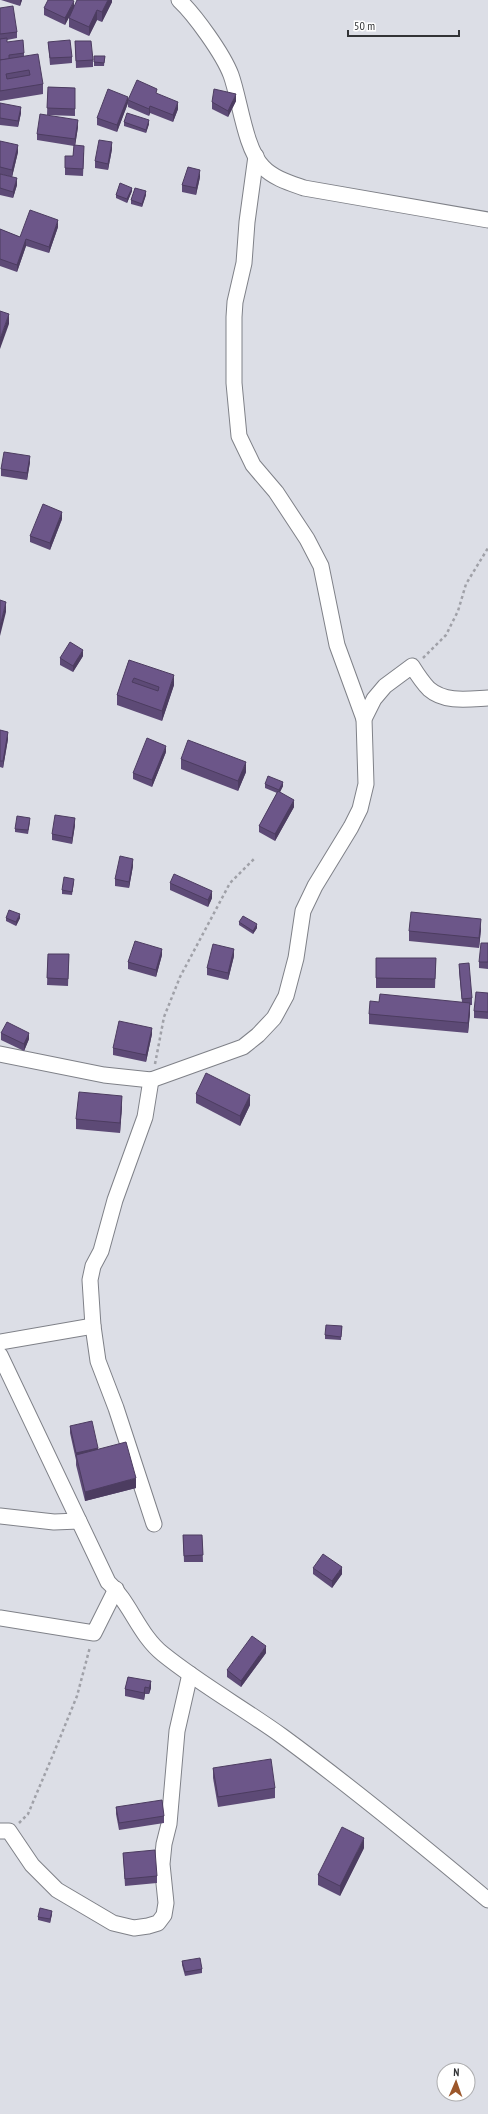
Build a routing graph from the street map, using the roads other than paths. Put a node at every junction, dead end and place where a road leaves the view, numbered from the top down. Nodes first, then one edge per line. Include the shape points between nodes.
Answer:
1 (179, 0) edge
2 (256, 156) junction
3 (488, 220) edge
4 (488, 698) edge
5 (364, 719) junction
6 (0, 1054) edge
7 (151, 1080) junction
8 (93, 1326) junction
9 (0, 1342) edge
10 (0, 1355) edge
11 (0, 1516) edge
12 (79, 1521) junction
13 (154, 1524) dead end
14 (116, 1589) junction
15 (0, 1618) edge
16 (190, 1674) junction
17 (5, 1831) edge
18 (488, 1900) edge

1 - 2 street via 212,43 230,75
2 - 3 street via 263,167 283,180 304,188
2 - 5 street via 244,264 234,317 234,383 239,436 252,465 276,492 307,539 321,566 337,645
4 - 5 street via 452,699 438,695 429,689 412,666 385,686 374,699
5 - 7 street via 366,784 360,809 303,911 296,958 286,996 274,1018 243,1047
6 - 7 street via 104,1075
7 - 8 street via 145,1117 115,1200 101,1251 93,1266 90,1280
8 - 9 street
8 - 13 street via 98,1361
10 - 12 street
11 - 12 street via 54,1522
12 - 14 street via 108,1582
14 - 15 street via 94,1633
14 - 16 street via 136,1622 161,1653
16 - 17 street via 177,1731 169,1824 162,1864 166,1903 164,1915 158,1922 134,1928 113,1923 57,1890 32,1866
16 - 18 street via 282,1736 362,1797

